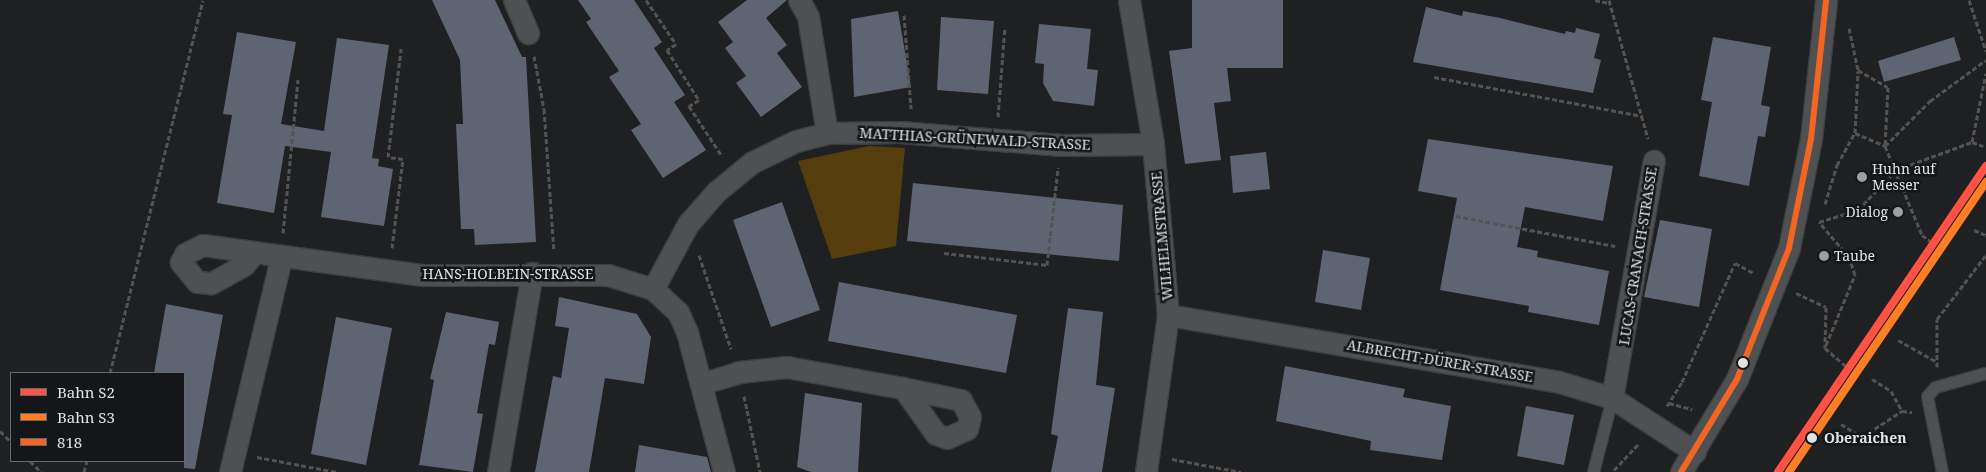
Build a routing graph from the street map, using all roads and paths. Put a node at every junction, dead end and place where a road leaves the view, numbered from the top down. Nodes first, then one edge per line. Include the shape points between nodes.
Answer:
1 (203, 0) edge
2 (514, 0) edge
3 (646, 0) edge
4 (799, 0) edge
5 (1129, 0) edge
6 (1595, 0) edge
7 (1826, 0) edge
8 (1969, 0) edge
9 (1609, 1) edge
10 (904, 15) dead end
11 (1847, 19) dead end
12 (1004, 27) dead end
13 (528, 33) joint
14 (401, 49) dead end
15 (1986, 51) edge
16 (1986, 60) edge
17 (1858, 70) junction
18 (1986, 73) edge
19 (1434, 77) dead end
20 (298, 80) dead end
21 (1642, 116) junction
22 (827, 133) junction
23 (912, 133) junction
24 (1856, 133) junction
25 (996, 140) junction
26 (1972, 142) junction
27 (1153, 144) junction
28 (1061, 145) junction
29 (1885, 146) junction
30 (1983, 146) dead end
31 (1654, 161) joint
32 (1896, 170) junction
33 (735, 176) junction
34 (1456, 216) dead end
35 (1819, 222) junction
36 (688, 224) junction
37 (1974, 230) dead end
38 (1816, 231) dead end
39 (1986, 235) edge
40 (1930, 242) dead end
41 (554, 250) dead end
42 (1639, 250) junction
43 (254, 253) dead end
44 (944, 253) dead end
45 (1986, 255) edge
46 (281, 258) junction
47 (1735, 263) dead end
48 (389, 271) junction
49 (532, 273) junction
50 (1797, 283) dead end
51 (653, 288) junction
52 (1794, 292) dead end
53 (1811, 300) dead end
54 (1168, 315) junction
55 (1898, 340) dead end
56 (1825, 348) junction
57 (1937, 362) junction
58 (1846, 366) dead end
59 (110, 372) edge
60 (739, 372) junction
61 (1986, 372) edge
62 (1872, 379) dead end
63 (704, 383) junction
64 (903, 388) dead end
65 (1927, 396) junction
66 (1612, 398) junction
67 (1656, 424) junction
68 (1841, 424) dead end
69 (0, 431) edge
70 (10, 441) edge
71 (1695, 452) junction
72 (31, 462) edge
73 (232, 463) edge
74 (1147, 464) edge
75 (331, 471) edge
76 (41, 472) edge
77 (337, 472) edge
78 (498, 472) edge
79 (724, 472) edge
80 (760, 472) edge
81 (1241, 472) edge
82 (1593, 472) edge
83 (1612, 472) edge
84 (1681, 472) edge
85 (1942, 472) edge

1 - 59 path
2 - 13 street
3 - 33 path via 676,44 668,50 699,100 689,106
4 - 22 street via 808,16
5 - 27 street, WILHELMSTRASSE
6 - 9 path
7 - 71 street via 1811,139 1788,248 1737,379
8 - 15 path
9 - 21 path, LUCAS-CRANACH-STRASSE
10 - 23 path
11 - 17 path
12 - 25 path
13 - 41 path via 544,109
14 - 48 path via 388,157 403,159
16 - 29 path via 1930,101
17 - 24 path
17 - 29 path via 1888,87
18 - 26 path
19 - 21 path
20 - 46 path
21 - 31 path, LUCAS-CRANACH-STRASSE
22 - 23 street, MATTHIAS-GRÜNEWALD-STRASSE
22 - 33 street, MATTHIAS-GRÜNEWALD-STRASSE via 796,141
23 - 25 street, MATTHIAS-GRÜNEWALD-STRASSE
24 - 29 path
24 - 35 path via 1837,165
25 - 28 street, MATTHIAS-GRÜNEWALD-STRASSE
26 - 30 path
26 - 32 path
27 - 28 street, MATTHIAS-GRÜNEWALD-STRASSE
27 - 54 street, WILHELMSTRASSE
28 - 44 path via 1047,265
29 - 32 path
31 - 42 street, LUCAS-CRANACH-STRASSE
32 - 35 path via 1858,210
32 - 40 path via 1922,235
33 - 36 street, MATTHIAS-GRÜNEWALD-STRASSE
34 - 42 path
35 - 38 path
35 - 56 path via 1849,257 1855,275
36 - 51 street, MATTHIAS-GRÜNEWALD-STRASSE
36 - 60 path
37 - 39 path
42 - 66 street, LUCAS-CRANACH-STRASSE
43 - 46 street, HANS-HOLBEIN-STRASSE
45 - 57 path via 1937,319
46 - 48 street, HANS-HOLBEIN-STRASSE
46 - 73 street
47 - 67 path via 1682,382
48 - 49 street, HANS-HOLBEIN-STRASSE
49 - 51 street, HANS-HOLBEIN-STRASSE via 608,275
49 - 78 street
50 - 52 path
51 - 63 street, HANS-HOLBEIN-STRASSE via 678,312
53 - 56 path via 1826,307
54 - 66 street, ALBRECHT-DÜRER-STRASSE via 1556,381
54 - 74 street, WILHELMSTRASSE
55 - 57 path
56 - 58 path
57 - 65 path
60 - 63 street
60 - 64 street via 787,367
60 - 80 path
61 - 65 lane via 1935,387
62 - 68 path via 1891,391 1902,412 1862,437
63 - 79 street, HANS-HOLBEIN-STRASSE
65 - 85 lane
66 - 67 street, ALBRECHT-DÜRER-STRASSE
66 - 82 lane
67 - 71 street, ALBRECHT-DÜRER-STRASSE
67 - 83 path
69 - 70 path
71 - 84 street
72 - 76 path
73 - 75 path
74 - 81 path
75 - 77 path

